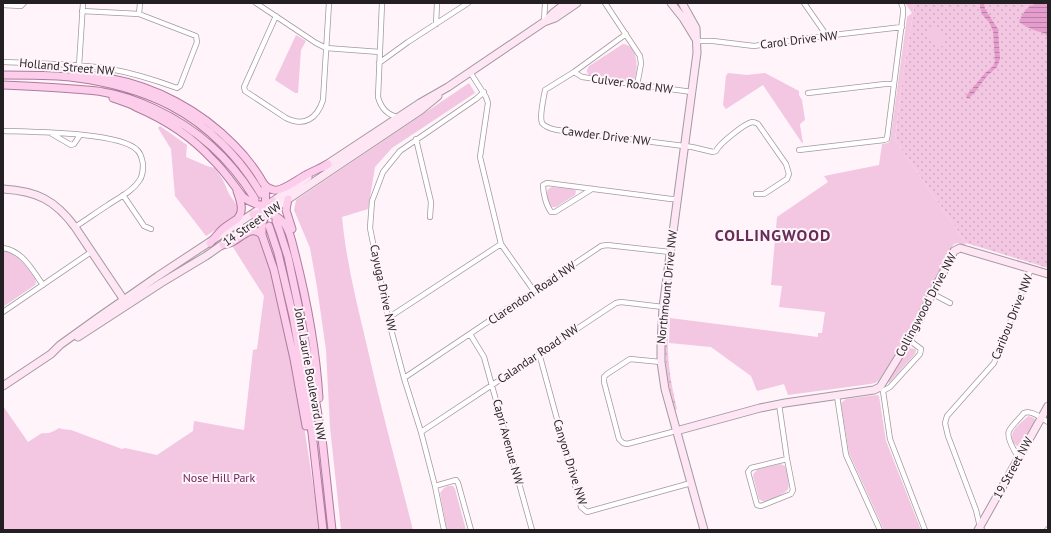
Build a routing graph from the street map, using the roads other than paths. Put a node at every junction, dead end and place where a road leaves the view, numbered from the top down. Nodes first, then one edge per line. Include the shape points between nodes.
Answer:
1 (24, 3) edge
2 (83, 3) edge
3 (140, 3) edge
4 (256, 3) edge
5 (329, 3) edge
6 (382, 3) edge
7 (437, 3) edge
8 (468, 3) edge
9 (545, 3) edge
10 (566, 3) edge
11 (577, 3) edge
12 (605, 3) edge
13 (671, 3) edge
14 (682, 3) edge
15 (804, 3) edge
16 (901, 3) edge
17 (3, 5) edge
18 (82, 11) junction
19 (139, 14) junction
20 (276, 16) junction
21 (544, 22) junction
22 (436, 24) junction
23 (902, 27) junction
24 (626, 34) junction
25 (827, 36) junction
26 (696, 41) junction
27 (326, 48) junction
28 (380, 52) junction
29 (3, 62) edge
30 (379, 63) junction
31 (79, 66) junction
32 (470, 72) junction
33 (574, 72) junction
34 (3, 75) edge
35 (69, 77) junction
36 (3, 84) edge
37 (894, 84) junction
38 (637, 85) junction
39 (448, 87) junction
40 (103, 92) junction
41 (484, 92) junction
42 (692, 92) junction
43 (808, 93) dead end
44 (398, 117) junction
45 (3, 131) edge
46 (50, 133) junction
47 (80, 135) junction
48 (416, 139) junction
49 (684, 146) junction
50 (798, 150) dead end
51 (328, 164) junction
52 (264, 185) junction
53 (235, 187) junction
54 (3, 189) edge
55 (592, 189) junction
56 (756, 194) dead end
57 (123, 195) junction
58 (677, 199) junction
59 (288, 200) junction
60 (269, 208) junction
61 (255, 217) junction
62 (430, 217) dead end
63 (276, 221) dead end
64 (269, 226) dead end
65 (75, 227) junction
66 (151, 229) dead end
67 (262, 235) junction
68 (210, 243) junction
69 (501, 244) junction
70 (222, 245) junction
71 (3, 248) edge
72 (91, 252) junction
73 (670, 252) junction
74 (1031, 269) junction
75 (1048, 274) edge
76 (303, 284) junction
77 (43, 285) junction
78 (534, 291) junction
79 (932, 294) junction
80 (126, 302) junction
81 (950, 303) dead end
82 (663, 307) junction
83 (3, 312) edge
84 (388, 318) junction
85 (470, 334) junction
86 (909, 340) junction
87 (539, 353) junction
88 (661, 362) junction
89 (404, 378) junction
90 (492, 385) junction
91 (3, 386) edge
92 (881, 389) junction
93 (837, 396) junction
94 (779, 404) junction
95 (1048, 406) edge
96 (1045, 420) edge
97 (676, 431) junction
98 (421, 432) junction
99 (322, 438) junction
100 (1019, 458) junction
101 (788, 459) junction
102 (316, 471) junction
103 (691, 483) junction
104 (435, 486) junction
105 (976, 510) junction
106 (986, 516) junction
107 (980, 529) edge
108 (323, 530) edge
109 (332, 530) edge
110 (444, 530) edge
111 (471, 530) edge
112 (532, 530) edge
113 (704, 530) edge
114 (880, 530) edge
115 (925, 530) edge

1 - 17 street via 21,6
2 - 18 street
3 - 19 street
4 - 20 street
5 - 27 street
6 - 28 street
7 - 22 street
8 - 22 street
9 - 21 street
10 - 21 street, 14 Street NW
11 - 21 street, 14 Street NW via 556,18
12 - 24 street
13 - 26 street, Northmount Drive NW
14 - 26 street, Northmount Drive NW via 696,28
15 - 25 street
16 - 23 street
18 - 19 street
18 - 31 street
19 - 31 street, Holland Street NW via 196,36 197,42 180,86 177,88 110,69
20 - 27 street
20 - 27 street via 244,87 245,91 291,121 308,121 321,108 324,100
21 - 32 street, 14 Street NW
22 - 30 street
23 - 25 street, Carol Drive NW
23 - 37 street
24 - 33 street, Cawder Drive NW
24 - 38 street via 640,56
25 - 26 street, Carol Drive NW via 754,46
26 - 42 street, Northmount Drive NW
27 - 28 street
28 - 30 street
29 - 31 street, Holland Street NW
30 - 44 street via 380,103 386,112
32 - 39 street, 14 Street NW
32 - 41 street
33 - 38 street, Culver Road NW via 582,77
33 - 49 street, Cawder Drive NW via 545,90 541,117 548,128
34 - 35 main road
35 - 40 main road via 111,84 171,106 217,139 242,165 258,196 210,144 183,124 138,101
35 - 52 main road via 78,74 116,79 154,91 188,108 216,127 235,146
36 - 40 main road
37 - 43 street
37 - 50 street via 887,139
38 - 42 street, Culver Road NW
39 - 44 street, 14 Street NW
39 - 59 street, 14 Street NW via 421,110
40 - 53 main road via 154,116 193,141
41 - 48 street, Cayuga Drive NW
41 - 69 street via 488,103 480,157
42 - 49 street, Northmount Drive NW
44 - 51 street, 14 Street NW
45 - 46 street
46 - 47 street
46 - 47 street via 71,145
47 - 57 street via 106,138 138,150 142,176 135,186
48 - 62 street via 431,202
48 - 84 street, Cayuga Drive NW via 400,151 382,172 372,202 370,228
49 - 56 street, Cawder Drive NW via 716,151 724,141 746,125 755,122 786,164 789,174 787,179 764,194
49 - 58 street, Northmount Drive NW
51 - 52 main road via 278,191
51 - 60 street, 14 Street NW
52 - 60 main road
53 - 60 main road via 248,201
53 - 68 main road via 241,204 240,215
54 - 65 street via 23,190 48,200 60,209
55 - 55 street via 551,212 543,185 547,183
55 - 58 street
57 - 65 street
57 - 66 street via 144,226
58 - 73 street, Northmount Drive NW
59 - 60 street, 14 Street NW
59 - 76 main road via 287,217 298,251
60 - 61 street, 14 Street NW
60 - 67 main road via 262,223
60 - 76 main road via 285,224 290,235
61 - 68 street, 14 Street NW
61 - 70 street, 14 Street NW
63 - 99 main road, John Laurie Boulevard NW via 292,274
64 - 102 main road, John Laurie Boulevard NW via 293,316
65 - 72 street
67 - 70 main road via 256,230 247,232 231,243
67 - 102 main road via 274,270
68 - 80 street, 14 Street NW via 183,259
69 - 78 street
69 - 84 street
70 - 80 street, 14 Street NW
71 - 77 street via 13,251 25,260
72 - 77 street
72 - 80 street
73 - 78 street, Clarendon Road NW via 601,246
73 - 82 street, Northmount Drive NW
74 - 75 street, Collingwood Drive NW
74 - 79 street, Collingwood Drive NW via 960,248 954,251
74 - 105 street, Caribou Drive NW via 994,363 947,416 945,423
76 - 99 main road via 319,390
77 - 83 street
78 - 85 street, Clarendon Road NW
79 - 81 street
79 - 86 street, Collingwood Drive NW
80 - 91 street, 14 Street NW via 63,348
82 - 87 street, Calandar Road NW via 616,303
82 - 88 street, Northmount Drive NW
84 - 89 street, Cayuga Drive NW
85 - 89 street, Clarendon Road NW
85 - 90 street, Capri Avenue NW via 484,356
86 - 92 street, Collingwood Drive NW
86 - 92 street via 921,349 920,354 890,387
87 - 90 street, Calandar Road NW
87 - 103 street, Canyon Drive NW via 581,507 587,512
88 - 97 street, Northmount Drive NW
88 - 97 street via 630,359 607,374 604,382 619,439 623,443
89 - 98 street, Cayuga Drive NW
90 - 98 street, Calandar Road NW
90 - 112 street, Capri Avenue NW
92 - 93 street
92 - 115 street via 890,439
93 - 94 street
93 - 114 street via 846,455
94 - 97 street
94 - 101 street
95 - 96 street, 19 Street NW
96 - 100 street, 19 Street NW
96 - 100 street via 1026,412 1008,432
97 - 103 street, Northmount Drive NW
98 - 104 street, Cayuga Drive NW
99 - 109 main road, John Laurie Boulevard NW
100 - 106 street, 19 Street NW
101 - 101 street via 752,468 748,472 757,505 762,506 791,494 793,490
102 - 108 main road, John Laurie Boulevard NW
103 - 113 street, Northmount Drive NW
104 - 110 street, Cayuga Drive NW
104 - 111 street via 456,480
105 - 106 street
105 - 107 street, Caribou Drive NW
106 - 107 street, 19 Street NW

